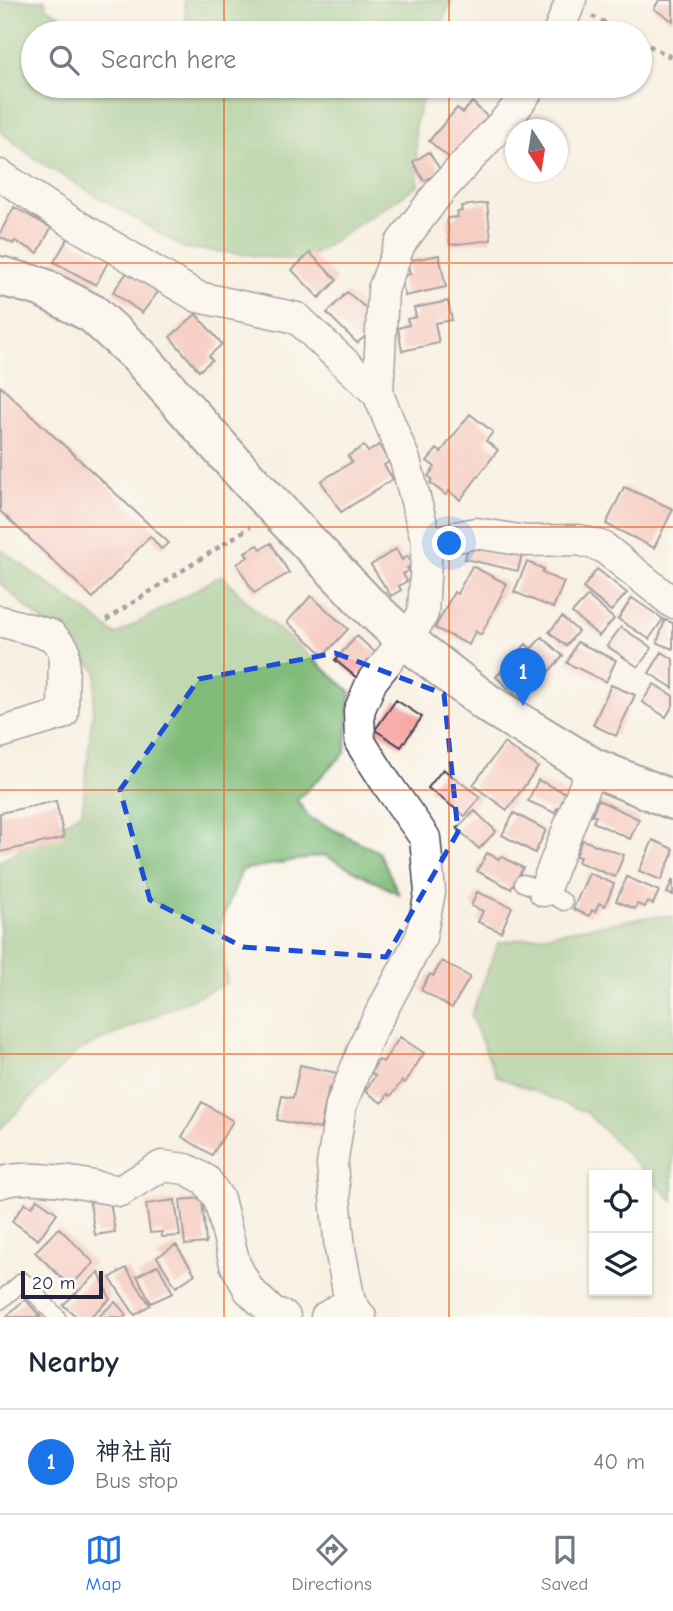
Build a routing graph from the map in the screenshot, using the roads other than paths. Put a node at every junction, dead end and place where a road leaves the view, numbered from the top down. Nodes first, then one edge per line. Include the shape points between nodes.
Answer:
1 (570, 2) edge
2 (563, 21) edge
3 (523, 98) edge
4 (0, 175) edge
5 (0, 276) edge
6 (378, 394) junction
7 (427, 543) junction
8 (673, 603) edge
9 (0, 621) edge
10 (407, 641) junction
11 (0, 733) edge
12 (592, 767) junction
13 (673, 800) edge
14 (544, 892) dead end
15 (0, 1183) edge
16 (0, 1301) edge
17 (346, 1312) edge
18 (57, 1317) edge
19 (285, 1317) edge

1 - 2 street
3 - 6 street via 400,244 383,290
4 - 6 street via 198,297 297,318
5 - 10 street via 41,286 93,314 138,355 277,510
6 - 7 street via 405,460
7 - 8 street via 476,533 526,541 579,540 603,547
7 - 10 street via 423,613
9 - 11 street via 51,635 64,649 63,714
10 - 12 street via 488,703
10 - 17 street via 372,681 359,711 360,742 425,838 430,892 421,937 368,1037 341,1106 332,1165
12 - 13 street
12 - 14 street
15 - 19 street via 53,1180 120,1191 162,1166 186,1169 206,1180 219,1199 235,1264 249,1290 272,1313
16 - 18 lane via 23,1281

